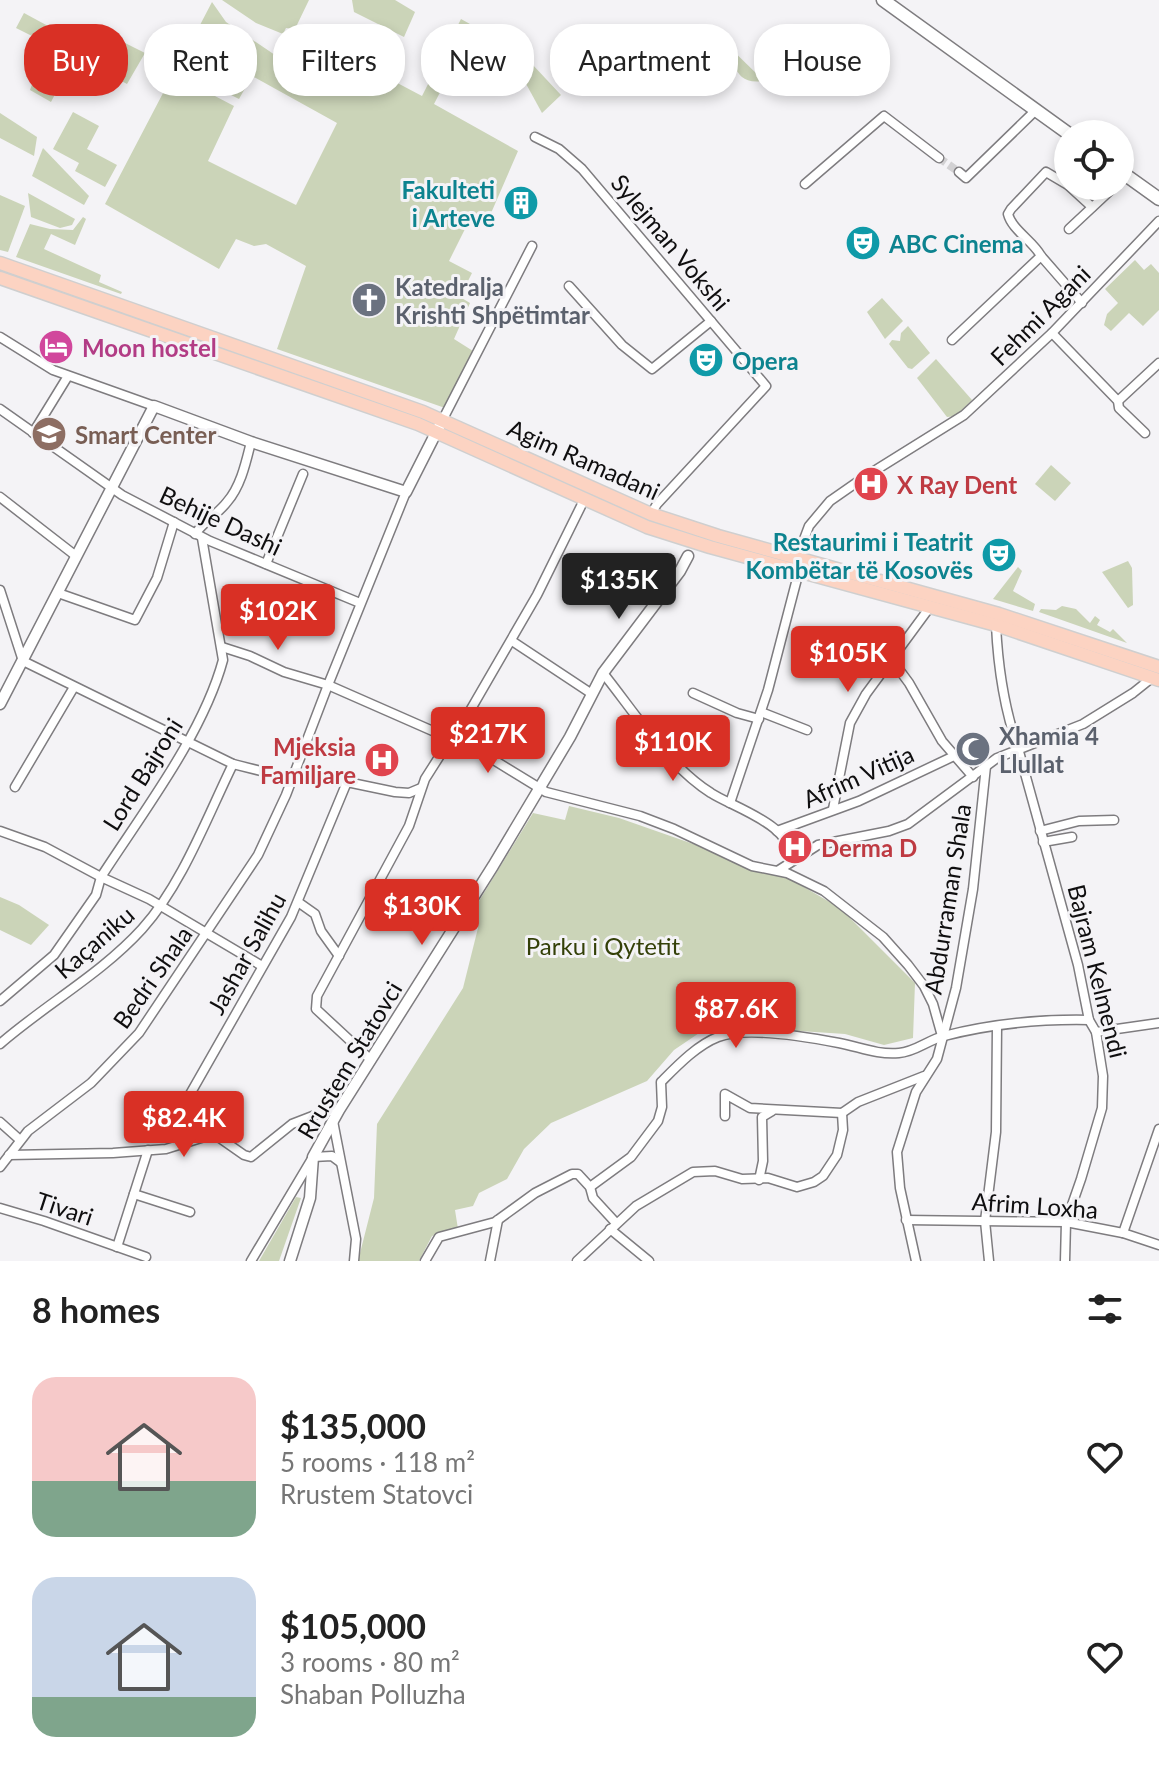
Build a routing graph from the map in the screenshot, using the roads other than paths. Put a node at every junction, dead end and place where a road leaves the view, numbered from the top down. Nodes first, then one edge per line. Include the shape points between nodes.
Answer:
1 (883, 0) edge
2 (1036, 110) junction
3 (1054, 123) edge
4 (535, 137) dead end
5 (939, 158) tunnel mouth
6 (962, 175) dead end
7 (1054, 177) edge
8 (1134, 183) edge
9 (805, 184) dead end
10 (1159, 199) edge
11 (1084, 200) edge
12 (1100, 200) edge
13 (1092, 207) junction
14 (1159, 221) edge
15 (1069, 229) dead end
16 (532, 246) dead end
17 (1041, 256) junction
18 (0, 263) edge
19 (0, 278) edge
20 (569, 286) dead end
21 (1082, 303) junction
22 (711, 321) junction
23 (1052, 333) junction
24 (0, 337) edge
25 (952, 340) dead end
26 (1159, 363) edge
27 (68, 376) junction
28 (1118, 401) junction
29 (154, 406) junction
30 (0, 409) edge
31 (439, 425) junction
32 (33, 433) junction
33 (1145, 433) dead end
34 (251, 442) junction
35 (303, 474) dead end
36 (111, 489) junction
37 (406, 492) junction
38 (0, 497) edge
39 (584, 500) junction
40 (651, 514) junction
41 (174, 522) junction
42 (199, 536) junction
43 (76, 556) junction
44 (688, 556) dead end
45 (266, 564) junction
46 (798, 565) junction
47 (0, 590) edge
48 (58, 593) junction
49 (360, 603) junction
50 (930, 607) junction
51 (4, 620) edge
52 (996, 625) junction
53 (512, 641) junction
54 (222, 647) junction
55 (1118, 659) junction
56 (892, 660) junction
57 (23, 661) junction
58 (603, 673) junction
59 (1157, 673) edge
60 (328, 685) junction
61 (74, 687) junction
62 (693, 693) dead end
63 (592, 694) junction
64 (0, 704) edge
65 (760, 716) junction
66 (807, 730) dead end
67 (452, 737) junction
68 (188, 740) junction
69 (1018, 748) junction
70 (954, 756) junction
71 (233, 764) junction
72 (986, 766) junction
73 (294, 776) junction
74 (973, 777) junction
75 (347, 782) junction
76 (15, 787) dead end
77 (421, 788) junction
78 (539, 788) junction
79 (730, 803) junction
80 (833, 809) junction
81 (1114, 820) dead end
82 (0, 831) edge
83 (777, 831) junction
84 (1040, 831) junction
85 (1072, 837) dead end
86 (1043, 842) junction
87 (788, 864) junction
88 (779, 870) junction
89 (101, 877) junction
90 (298, 902) junction
91 (160, 906) junction
92 (207, 934) junction
93 (339, 956) junction
94 (262, 966) junction
95 (3, 999) edge
96 (0, 1007) edge
97 (1089, 1020) junction
98 (1159, 1023) edge
99 (997, 1027) junction
100 (1096, 1032) junction
101 (942, 1036) junction
102 (0, 1044) edge
103 (371, 1060) junction
104 (924, 1076) junction
105 (339, 1110) junction
106 (774, 1110) junction
107 (842, 1113) junction
108 (725, 1116) dead end
109 (333, 1121) junction
110 (0, 1122) edge
111 (1159, 1129) edge
112 (214, 1134) junction
113 (20, 1140) junction
114 (148, 1150) junction
115 (9, 1155) junction
116 (313, 1157) junction
117 (340, 1162) junction
118 (0, 1167) edge
119 (759, 1180) junction
120 (590, 1187) junction
121 (134, 1194) junction
122 (0, 1208) edge
123 (190, 1212) dead end
124 (498, 1220) junction
125 (906, 1220) junction
126 (985, 1221) junction
127 (1066, 1222) junction
128 (613, 1226) junction
129 (1123, 1233) junction
130 (1159, 1245) edge
131 (117, 1247) junction
132 (146, 1257) dead end
133 (251, 1261) edge
134 (290, 1261) edge
135 (354, 1261) edge
136 (425, 1261) edge
137 (490, 1261) edge
138 (577, 1261) edge
139 (649, 1261) edge
140 (916, 1261) edge
141 (989, 1261) edge
142 (1065, 1261) edge

1 - 2 main road
2 - 3 main road
2 - 6 street
4 - 22 street, Sylejman Vokshi via 582,169
5 - 9 street via 881,117
7 - 17 street via 1046,172 1008,214
8 - 10 main road
11 - 13 street
12 - 13 street
13 - 15 street
14 - 21 street, Fehmi Agani
16 - 31 street
17 - 21 street
17 - 25 street
18 - 31 main road, Agim Ramadani
19 - 31 main road, Agim Ramadani
20 - 22 street via 622,345 652,369
21 - 23 street, Fehmi Agani
22 - 40 street, Sylejman Vokshi via 766,386
23 - 28 street
23 - 46 street, Fehmi Agani via 964,415 830,501 809,526
24 - 27 street
26 - 28 street
27 - 29 street
27 - 32 street
28 - 33 street
29 - 34 street
29 - 36 street
30 - 32 street, Behije Dashi
31 - 37 street
31 - 39 main road, Agim Ramadani
31 - 40 main road, Agim Ramadani
32 - 36 street, Behije Dashi
34 - 37 street
34 - 42 street via 229,501 208,518
35 - 45 street
36 - 41 street, Behije Dashi
36 - 43 street
37 - 49 street, Bedri Shala
38 - 43 street
39 - 46 main road, Agim Ramadani via 693,542
39 - 53 street
40 - 46 main road, Agim Ramadani
41 - 42 street, Behije Dashi
41 - 48 street via 157,578 135,620
42 - 45 street, Behije Dashi
42 - 54 street, Lord Bajroni
43 - 48 street
44 - 58 street, Rrustem Statovci
45 - 49 street, Behije Dashi
46 - 50 main road, Agim Ramadani
46 - 55 main road, Agim Ramadani via 979,608
46 - 65 street, Fehmi Agani
47 - 51 street
48 - 57 street
49 - 60 street, Bedri Shala
50 - 52 main road, Agim Ramadani
50 - 56 street
51 - 57 street
52 - 55 main road, Agim Ramadani
52 - 69 street, Bajram Kelmendi via 1003,695
53 - 63 street
53 - 67 street
54 - 60 street
54 - 68 street, Lord Bajroni via 218,679
55 - 59 main road, Agim Ramadani
56 - 70 street
56 - 80 street via 850,723
57 - 61 street
57 - 64 street
58 - 63 street, Rrustem Statovci
58 - 79 street via 682,769
59 - 69 street via 1083,724
60 - 67 street
60 - 73 street, Bedri Shala
61 - 68 street
61 - 76 street
62 - 65 street via 737,713
63 - 78 street, Rrustem Statovci
65 - 66 street
65 - 79 street, Fehmi Agani
67 - 77 street
67 - 78 street
68 - 71 street
68 - 89 street, Lord Bajroni
69 - 72 street
69 - 84 street, Bajram Kelmendi
70 - 74 street
70 - 80 street, Afrim Vitija
71 - 73 street
71 - 91 street, Kaçaniku
72 - 74 street
72 - 101 street, Abdurraman Shala via 973,889
73 - 75 street
73 - 92 street, Bedri Shala via 258,855
74 - 87 street via 908,824 818,845
75 - 77 street via 409,793
75 - 90 street, Jashar Salihu
77 - 93 street via 409,826
78 - 88 street via 640,816 752,866
78 - 103 street, Rrustem Statovci
79 - 83 street
80 - 83 street, Afrim Vitija
81 - 84 street via 1079,821
82 - 89 street via 54,851
83 - 87 street via 789,850
84 - 86 street, Bajram Kelmendi
85 - 86 street
86 - 97 street, Bajram Kelmendi
87 - 88 street
88 - 101 street via 824,891 883,937 924,986
89 - 91 street
89 - 95 street, Lord Bajroni via 96,895 54,955
90 - 93 street via 315,914
90 - 94 street, Jashar Salihu
91 - 92 street
91 - 102 street, Kaçaniku via 109,960
92 - 94 street
92 - 113 street, Bedri Shala via 125,1050
93 - 103 street via 317,996 316,1009
94 - 112 street, Jashar Salihu via 188,1101
95 - 96 street, Lord Bajroni
97 - 99 street
97 - 100 street, Bajram Kelmendi
98 - 100 street
99 - 101 street
99 - 126 street via 997,1117
100 - 127 street, Bajram Kelmendi via 1102,1108
101 - 104 street, Abdurraman Shala via 937,1059
101 - 120 street via 891,1054 757,1032 719,1037 661,1082 658,1121 631,1157
103 - 105 street, Rrustem Statovci
104 - 107 street
104 - 125 street, Abdurraman Shala via 897,1152
105 - 109 street, Rrustem Statovci
105 - 112 street via 292,1124 251,1157
106 - 107 street
106 - 108 street via 750,1108 725,1094
106 - 119 street via 762,1117
107 - 119 street via 841,1143 823,1176 797,1187
109 - 116 street, Rrustem Statovci
109 - 117 street
110 - 113 street
111 - 129 street
112 - 114 street
113 - 115 street, Bedri Shala
114 - 115 street
114 - 121 street, Tivari
115 - 118 street, Bedri Shala
116 - 117 street via 332,1156
116 - 133 street, Rrustem Statovci
116 - 134 street via 310,1198
117 - 135 street via 356,1239
119 - 128 street via 693,1172
120 - 124 street via 572,1174
120 - 128 street
121 - 123 street
121 - 131 street, Tivari
122 - 131 street, Tivari
124 - 136 street via 439,1237
124 - 137 street
125 - 126 street, Afrim Loxha
125 - 140 street, Abdurraman Shala
126 - 127 street, Afrim Loxha
126 - 141 street
127 - 129 street, Afrim Loxha
127 - 142 street, Bajram Kelmendi
128 - 138 street
128 - 139 street
129 - 130 street, Afrim Loxha
131 - 132 street, Tivari

